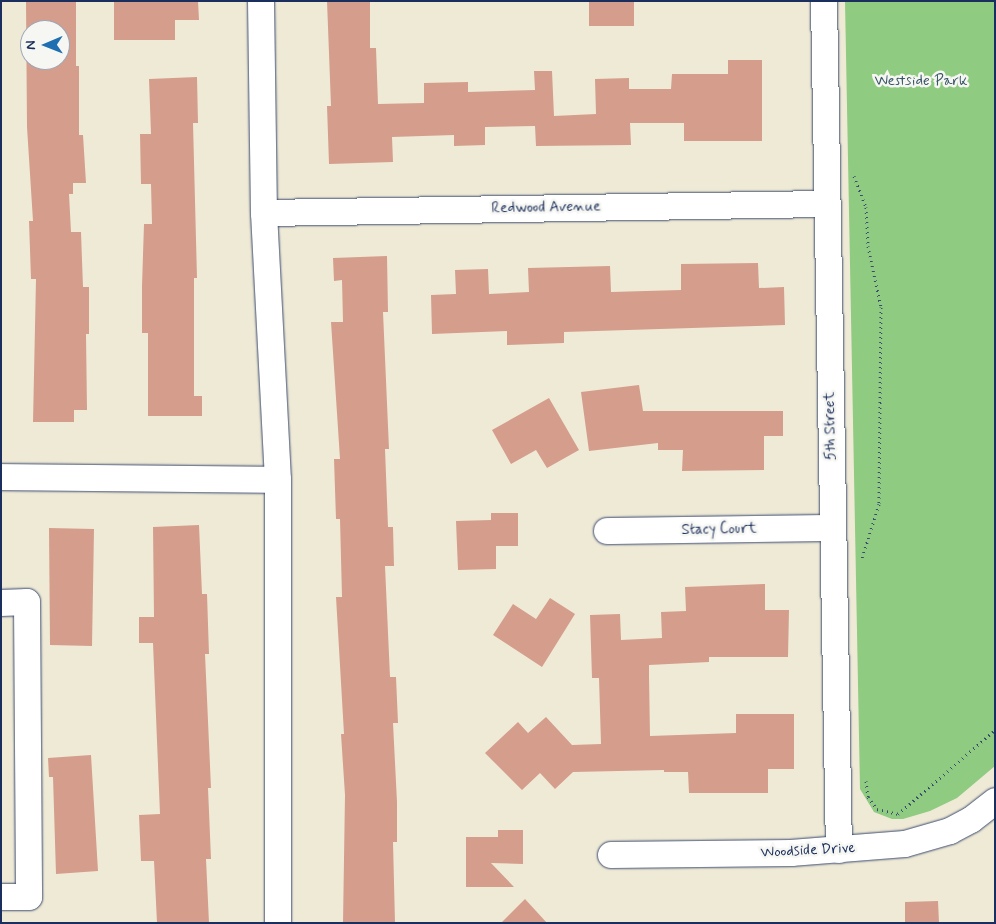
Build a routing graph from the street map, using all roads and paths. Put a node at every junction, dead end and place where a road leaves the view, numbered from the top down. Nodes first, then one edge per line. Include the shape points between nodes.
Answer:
1 (261, 1) edge
2 (824, 1) edge
3 (853, 171) dead end
4 (827, 204) junction
5 (264, 213) junction
6 (1, 477) edge
7 (278, 480) junction
8 (832, 528) junction
9 (607, 531) dead end
10 (862, 566) dead end
11 (1, 603) edge
12 (995, 730) edge
13 (866, 779) dead end
14 (995, 801) edge
15 (839, 850) junction
16 (611, 855) dead end
17 (1, 897) edge
18 (278, 923) edge

1 - 5 street
2 - 4 street, 5th Street
3 - 10 path via 866,207 868,246 881,307 879,504 864,547
4 - 5 street, Redwood Avenue
4 - 8 street, 5th Street
5 - 7 street
6 - 7 street
7 - 18 street
8 - 9 street, Stacy Court
8 - 15 street, 5th Street
11 - 17 street via 27,602 29,897
12 - 13 path via 898,814 884,813 871,803
14 - 15 street, Woodside Drive via 971,820 929,838 904,844
15 - 16 street, Woodside Drive

